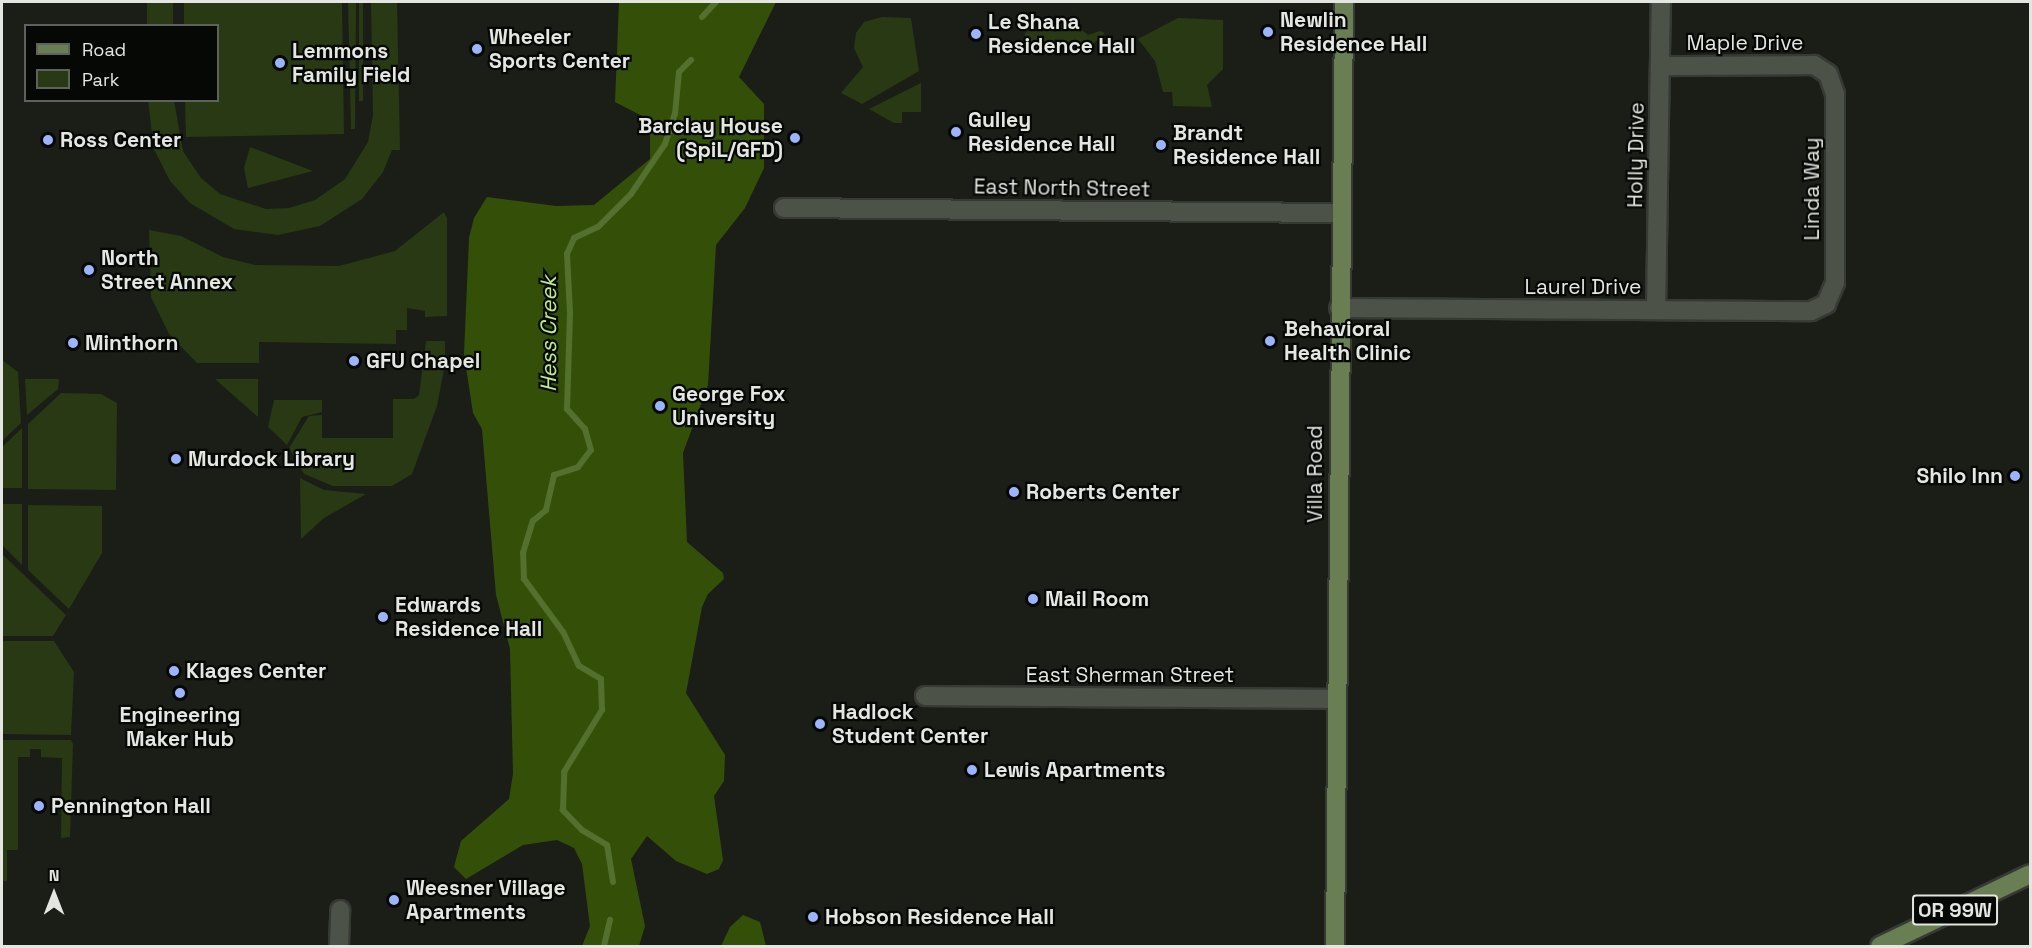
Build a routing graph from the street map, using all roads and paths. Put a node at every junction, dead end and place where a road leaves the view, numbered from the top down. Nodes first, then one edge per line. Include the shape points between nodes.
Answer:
1 (1344, 2) edge
2 (1660, 2) edge
3 (1660, 66) junction
4 (1828, 74) joint
5 (784, 208) dead end
6 (1340, 213) junction
7 (1826, 304) joint
8 (1339, 308) junction
9 (1656, 310) junction
10 (925, 696) dead end
11 (1336, 699) junction
12 (2031, 874) edge
13 (340, 910) dead end
14 (339, 946) edge
15 (1335, 946) edge
16 (1880, 946) edge

1 - 6 main road, Villa Road
2 - 3 street, Holly Drive
3 - 4 street, Maple Drive via 1814,65
3 - 9 street, Holly Drive
4 - 7 street, Linda Way via 1835,94 1835,283
5 - 6 street, East North Street
6 - 8 main road, Villa Road
7 - 9 street, Laurel Drive via 1811,311
8 - 9 street, Laurel Drive
8 - 11 main road, Villa Road
10 - 11 street, East Sherman Street
11 - 15 main road, Villa Road
12 - 16 main road, OR 99W
13 - 14 street

